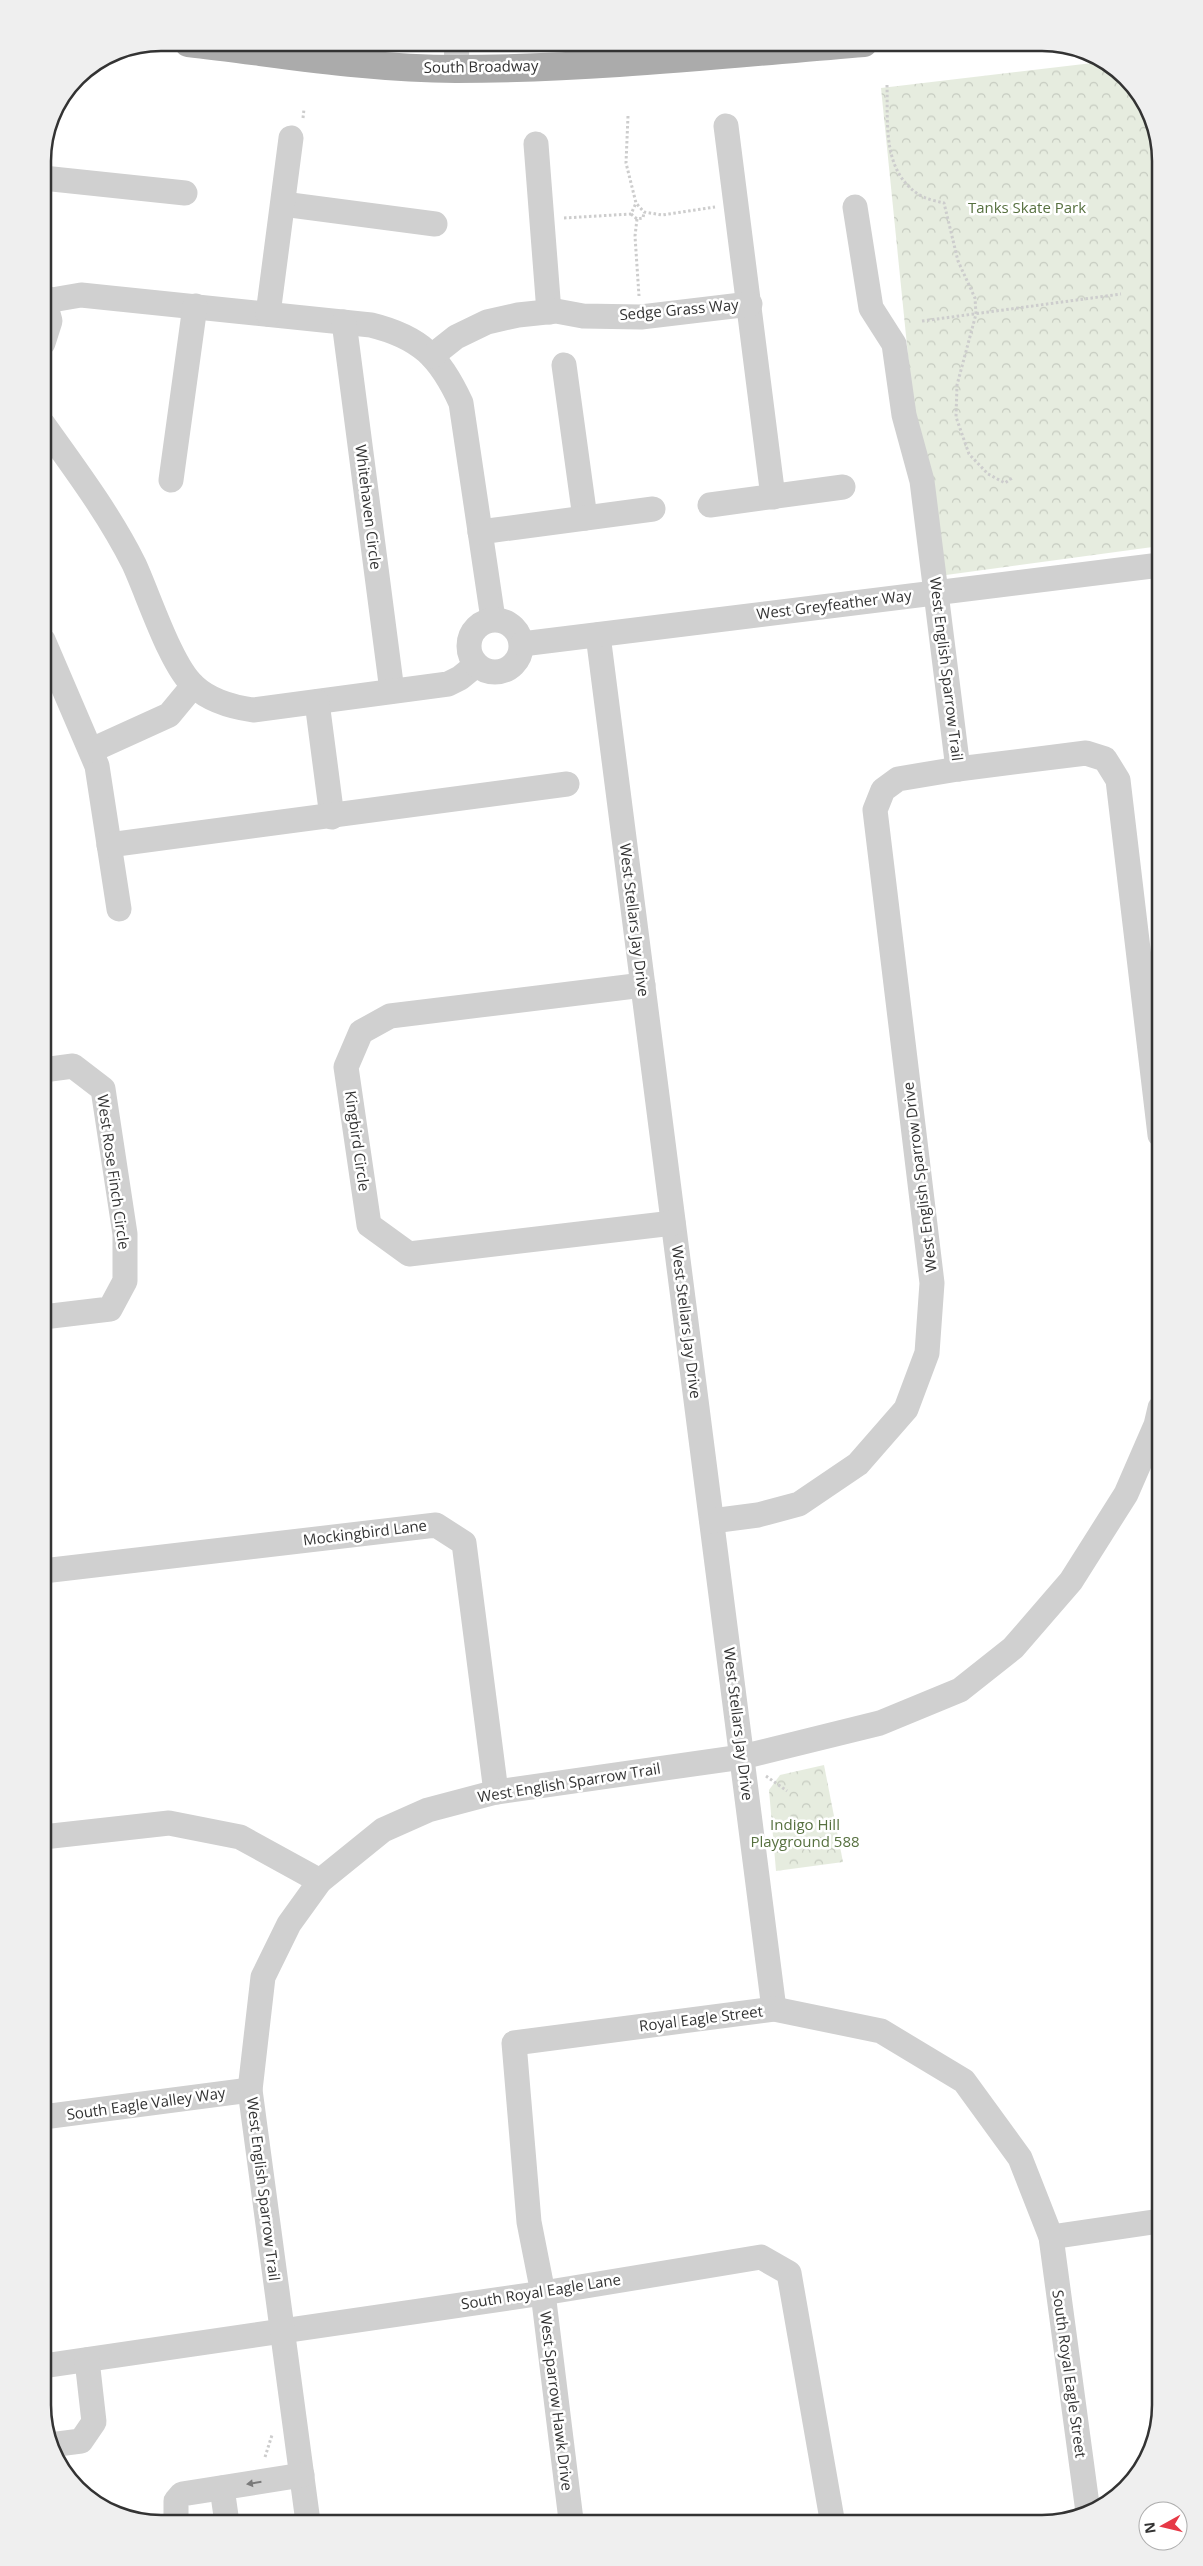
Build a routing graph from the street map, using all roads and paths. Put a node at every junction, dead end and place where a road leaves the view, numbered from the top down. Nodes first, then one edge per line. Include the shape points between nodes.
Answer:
1 (260, 51) edge
2 (754, 51) edge
3 (457, 56) edge
4 (887, 84) dead end
5 (628, 116) dead end
6 (726, 126) dead end
7 (291, 138) dead end
8 (536, 144) dead end
9 (51, 179) edge
10 (185, 193) dead end
11 (636, 203) junction
12 (283, 204) junction
13 (736, 204) junction
14 (854, 207) dead end
15 (644, 212) junction
16 (631, 214) junction
17 (637, 219) junction
18 (542, 220) junction
19 (435, 224) dead end
20 (1121, 294) dead end
21 (51, 297) edge
22 (750, 304) junction
23 (195, 306) junction
24 (549, 312) junction
25 (268, 314) junction
26 (976, 314) junction
27 (642, 317) junction
28 (922, 321) dead end
29 (344, 322) junction
30 (432, 356) junction
31 (564, 365) dead end
32 (51, 435) edge
33 (1012, 478) dead end
34 (172, 480) dead end
35 (843, 487) dead end
36 (773, 497) junction
37 (710, 505) dead end
38 (653, 509) dead end
39 (585, 518) junction
40 (480, 532) junction
41 (1152, 567) edge
42 (936, 592) junction
43 (492, 619) junction
44 (598, 635) junction
45 (522, 644) junction
46 (51, 658) edge
47 (476, 665) junction
48 (193, 686) junction
49 (392, 692) junction
50 (317, 702) junction
51 (92, 750) junction
52 (958, 768) junction
53 (567, 784) dead end
54 (332, 817) junction
55 (109, 844) junction
56 (119, 909) dead end
57 (643, 986) junction
58 (1152, 1067) edge
59 (51, 1069) edge
60 (673, 1222) junction
61 (51, 1316) edge
62 (1152, 1434) edge
63 (712, 1521) junction
64 (51, 1570) edge
65 (742, 1757) junction
66 (496, 1792) junction
67 (51, 1836) edge
68 (320, 1881) junction
69 (774, 2009) junction
70 (250, 2090) junction
71 (51, 2116) edge
72 (529, 2222) joint
73 (1152, 2222) edge
74 (1050, 2236) junction
75 (543, 2293) junction
76 (281, 2331) junction
77 (87, 2360) junction
78 (51, 2365) edge
79 (59, 2444) edge
80 (302, 2475) junction
81 (222, 2488) junction
82 (1087, 2504) edge
83 (176, 2515) edge
84 (226, 2515) edge
85 (307, 2515) edge
86 (570, 2515) edge
87 (831, 2515) edge

1 - 3 main road, South Broadway via 388,67
2 - 3 main road, South Broadway via 562,65
4 - 26 path via 890,154 900,179 919,196 944,203 958,261 976,298
5 - 11 path via 626,163
6 - 13 street, Sedge Grass Way
7 - 12 street
8 - 18 street
9 - 10 street
11 - 15 path
11 - 16 path
12 - 19 street
12 - 25 street
13 - 15 path via 662,215
13 - 22 street, Sedge Grass Way
14 - 42 street, West English Sparrow Trail via 871,308 894,344 904,415 922,481
15 - 17 path via 643,218
16 - 17 path
16 - 18 path
17 - 27 path via 635,236
18 - 24 street
20 - 26 path
21 - 23 street via 81,295
22 - 27 street, Sedge Grass Way
22 - 36 street, Sedge Grass Way
23 - 25 street
23 - 34 street
24 - 27 street, Sedge Grass Way
24 - 30 street, Sedge Grass Way via 487,322 456,337
25 - 29 street
26 - 28 path
26 - 33 path via 957,385 956,417 969,454 988,474 1005,483
29 - 30 street via 397,331 414,340
29 - 49 street, Whitehaven Circle
30 - 40 street via 450,378 461,403
31 - 39 street
32 - 48 street via 105,511 134,564 177,662
35 - 36 street
36 - 37 street
38 - 39 street
39 - 40 street
40 - 43 street
41 - 42 street, West Greyfeather Way
42 - 44 street, West Greyfeather Way
42 - 52 street, West English Sparrow Trail
43 - 45 street via 510,623
43 - 47 street via 474,629 469,642 470,654
44 - 45 street
44 - 57 street, West Stellars Jay Drive
45 - 47 street via 520,657 509,669 488,672
46 - 51 street
47 - 49 street via 448,684
48 - 50 street via 236,708 253,710
48 - 51 street via 169,715
49 - 50 street
50 - 54 street
51 - 55 street
52 - 58 street, West English Sparrow Trail via 1086,753 1105,759 1118,780
52 - 63 street, West English Sparrow Drive via 898,779 882,790 875,810 932,1283 927,1353 906,1409 858,1464 799,1504 758,1515
53 - 54 street
54 - 55 street
55 - 56 street
57 - 60 street, West Stellars Jay Drive
57 - 60 street, Kingbird Circle via 390,1016 361,1032 346,1068 369,1226 409,1254
59 - 61 street, West Rose Finch Circle via 73,1066 103,1089 125,1234 125,1281 110,1309
60 - 63 street, West Stellars Jay Drive
62 - 65 street, West English Sparrow Trail via 1126,1494 1071,1581 1013,1648 960,1690 880,1723
63 - 65 street, West Stellars Jay Drive
64 - 66 street, Mockingbird Lane via 436,1525 464,1543
65 - 66 street, West English Sparrow Trail
65 - 69 street, West Stellars Jay Drive
66 - 68 street, West English Sparrow Trail via 428,1810 383,1830
67 - 68 street via 169,1823 240,1836
68 - 70 street, West English Sparrow Trail via 290,1924 263,1977
69 - 72 street, Royal Eagle Street via 514,2043
69 - 74 street, Royal Eagle Street via 881,2031 964,2081 1020,2158
70 - 71 street, South Eagle Valley Way
70 - 76 street, West English Sparrow Trail
72 - 75 street, West Sparrow Hawk Drive
73 - 74 street
74 - 82 street, South Royal Eagle Street
75 - 76 street, South Royal Eagle Lane
75 - 86 street, West Sparrow Hawk Drive
75 - 87 street, South Royal Eagle Lane via 761,2257 789,2272
76 - 77 street, South Royal Eagle Lane
76 - 80 street, West English Sparrow Trail
77 - 78 street, South Royal Eagle Lane
77 - 79 street via 94,2422 81,2441
80 -> 81 street
80 - 85 street, West English Sparrow Trail
81 - 83 street via 182,2494 176,2501
81 - 84 street

